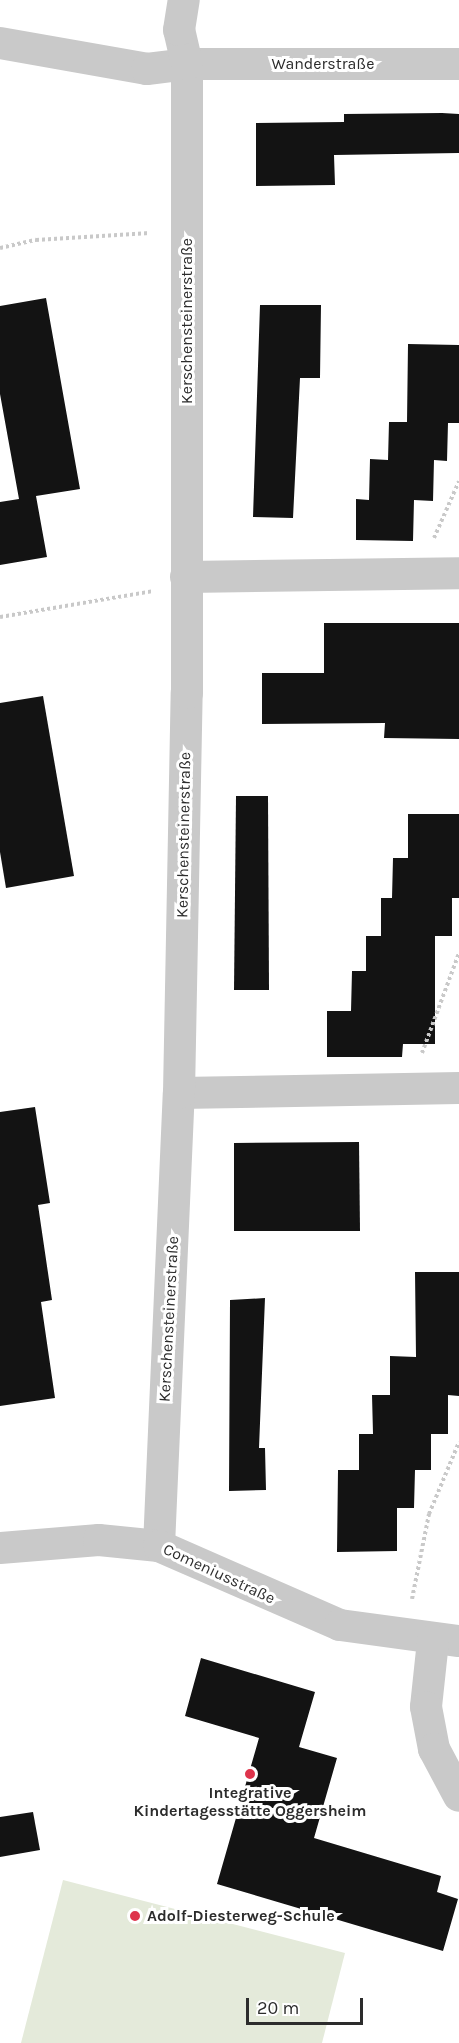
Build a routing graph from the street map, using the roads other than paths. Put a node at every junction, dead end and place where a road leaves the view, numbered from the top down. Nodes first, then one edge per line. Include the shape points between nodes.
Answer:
1 (184, 0) edge
2 (0, 43) edge
3 (187, 64) junction
4 (459, 64) edge
5 (459, 573) edge
6 (186, 582) junction
7 (459, 1088) edge
8 (179, 1093) junction
9 (159, 1546) junction
10 (0, 1548) edge
11 (432, 1640) edge
12 (459, 1796) edge

1 - 3 street via 178,30
2 - 3 street, Wanderstraße via 147,69
3 - 4 street, Wanderstraße
3 - 6 street, Kerschensteinerstraße
5 - 6 street
6 - 8 street, Kerschensteinerstraße
7 - 8 street
8 - 9 street, Kerschensteinerstraße
9 - 10 street, Comeniusstraße via 99,1540
9 - 11 street, Comeniusstraße via 294,1609
11 - 12 street via 426,1707 434,1749

